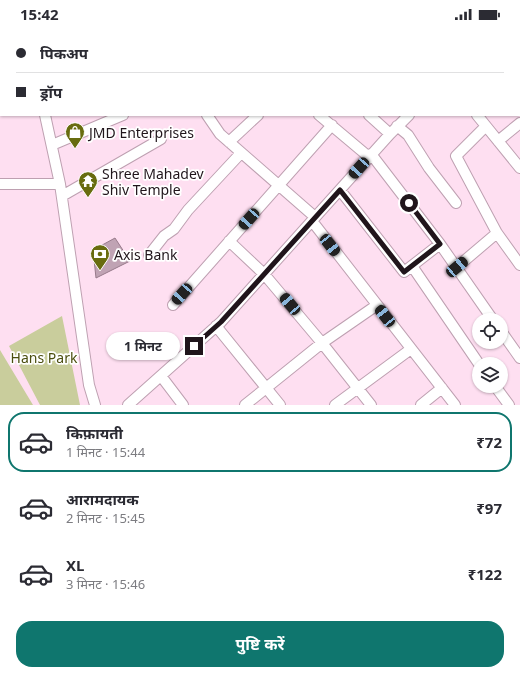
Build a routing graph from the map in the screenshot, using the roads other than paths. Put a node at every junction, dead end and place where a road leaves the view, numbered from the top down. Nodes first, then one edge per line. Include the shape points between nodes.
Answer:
1 (46, 116) edge
2 (121, 116) edge
3 (208, 116) edge
4 (257, 116) edge
5 (321, 116) edge
6 (370, 116) edge
7 (407, 116) edge
8 (478, 116) edge
9 (520, 123) edge
10 (332, 125) junction
11 (397, 126) junction
12 (486, 126) junction
13 (390, 134) junction
14 (161, 139) dead end
15 (498, 141) junction
16 (229, 142) junction
17 (52, 145) junction
18 (241, 153) junction
19 (370, 156) junction
20 (520, 168) edge
21 (0, 184) edge
22 (60, 184) junction
23 (279, 186) junction
24 (340, 190) junction
25 (62, 196) junction
26 (456, 203) dead end
27 (313, 219) junction
28 (497, 233) junction
29 (229, 241) junction
30 (440, 244) junction
31 (149, 255) dead end
32 (520, 265) edge
33 (412, 266) junction
34 (457, 267) junction
35 (264, 274) junction
36 (173, 304) dead end
37 (377, 305) junction
38 (489, 313) edge
39 (216, 326) junction
40 (508, 341) edge
41 (322, 344) junction
42 (411, 349) junction
43 (474, 357) edge
44 (520, 358) edge
45 (161, 376) junction
46 (266, 388) junction
47 (442, 388) junction
48 (358, 389) junction
49 (500, 393) edge
50 (94, 405) edge
51 (128, 405) edge
52 (183, 405) edge
53 (245, 405) edge
54 (280, 405) edge
55 (335, 405) edge
56 (371, 405) edge
57 (421, 405) edge
58 (456, 405) edge
59 (509, 405) edge

1 - 17 street
2 - 17 street
3 - 16 street
4 - 16 street
5 - 10 street
6 - 13 street
7 - 11 street
8 - 12 street
9 - 15 street
10 - 19 street
10 - 23 street
11 - 13 street
11 - 26 street via 408,134 429,168
12 - 15 street
12 - 28 street via 456,156
13 - 19 street
14 - 25 street
15 - 20 street
16 - 18 street
17 - 22 street
18 - 23 street
18 - 31 street
19 - 24 street
19 - 30 street
21 - 22 street
22 - 25 street
23 - 27 street
23 - 29 street
24 - 27 street
24 - 33 street via 404,272
25 - 50 street
27 - 35 street
27 - 37 street
28 - 32 street
28 - 34 street
29 - 35 street
29 - 36 street
30 - 33 street
30 - 34 street
33 - 43 street
34 - 38 street
35 - 39 street
35 - 41 street
37 - 41 street
37 - 42 street
39 - 45 street
39 - 46 street
40 - 44 street
41 - 46 street
41 - 48 street
42 - 47 street
42 - 48 street
45 - 51 street
45 - 52 street
46 - 53 street
46 - 54 street
47 - 57 street
47 - 58 street
48 - 55 street
48 - 56 street
49 - 59 street

